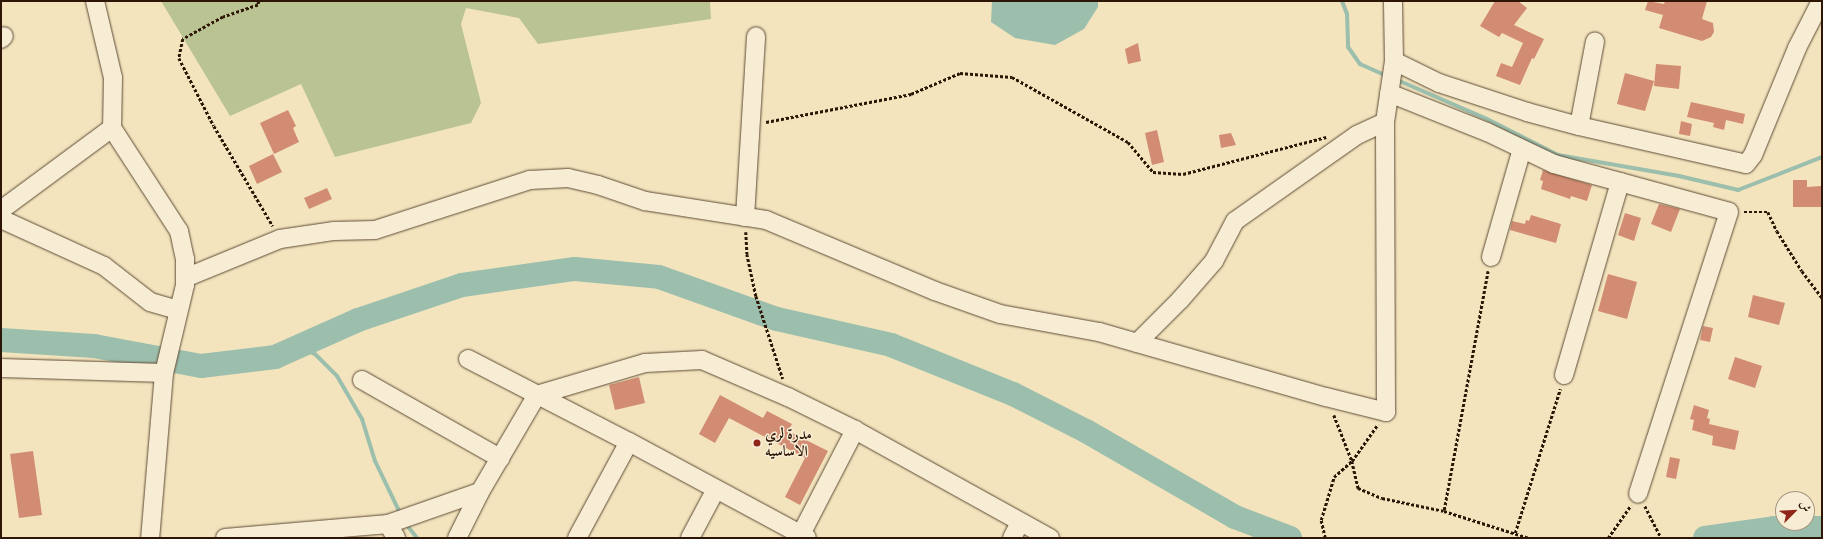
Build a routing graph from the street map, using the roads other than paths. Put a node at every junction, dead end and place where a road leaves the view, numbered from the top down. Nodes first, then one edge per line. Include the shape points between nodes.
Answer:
1 (95, 1) edge
2 (1393, 1) edge
3 (1821, 1) edge
4 (756, 36) dead end
5 (1594, 41) dead end
6 (1391, 77) junction
7 (1385, 122) junction
8 (1579, 126) junction
9 (112, 128) junction
10 (1522, 149) junction
11 (1620, 182) junction
12 (1, 210) edge
13 (745, 217) junction
14 (1, 219) edge
15 (1491, 257) road end
16 (185, 278) junction
17 (178, 310) junction
18 (1137, 343) junction
19 (468, 360) dead end
20 (1, 368) edge
21 (164, 373) junction
22 (1564, 375) road end
23 (362, 380) dead end
24 (537, 395) junction
25 (855, 430) junction
26 (629, 442) junction
27 (500, 458) junction
28 (716, 489) junction
29 (480, 492) junction
30 (1638, 494) road end
31 (1020, 522) junction
32 (392, 531) edge
33 (802, 537) edge
34 (150, 538) edge
35 (225, 538) edge
36 (457, 538) edge
37 (577, 538) edge
38 (690, 538) edge
39 (1012, 538) edge
40 (1050, 538) edge

1 - 9 street via 113,78
2 - 6 street
3 - 8 street via 1797,48 1753,156 1746,164
4 - 13 street
5 - 8 street
6 - 7 street
6 - 8 street via 1439,83
6 - 10 street
7 - 18 street via 1357,135 1235,220 1214,261
7 - 18 street via 1386,412
9 - 12 street
9 - 16 street via 178,231 185,260
10 - 11 street via 1554,164
10 - 15 street
11 - 22 street
11 - 30 street via 1729,212
13 - 16 street via 645,201 568,178 530,180 376,230 334,231 280,239
13 - 18 street via 766,220 935,291 1000,314 1099,332
14 - 17 street via 104,266 150,302
16 - 17 street
17 - 21 street
19 - 24 street
20 - 21 street
21 - 34 street
23 - 27 street
24 - 25 street via 645,363 702,360 788,397
24 - 26 street
24 - 27 street
25 - 31 street
25 - 33 street
26 - 28 street
26 - 37 street
27 - 29 street
28 - 33 street
28 - 38 street
29 - 32 street
29 - 36 street
31 - 39 street
31 - 40 street
32 - 35 street

